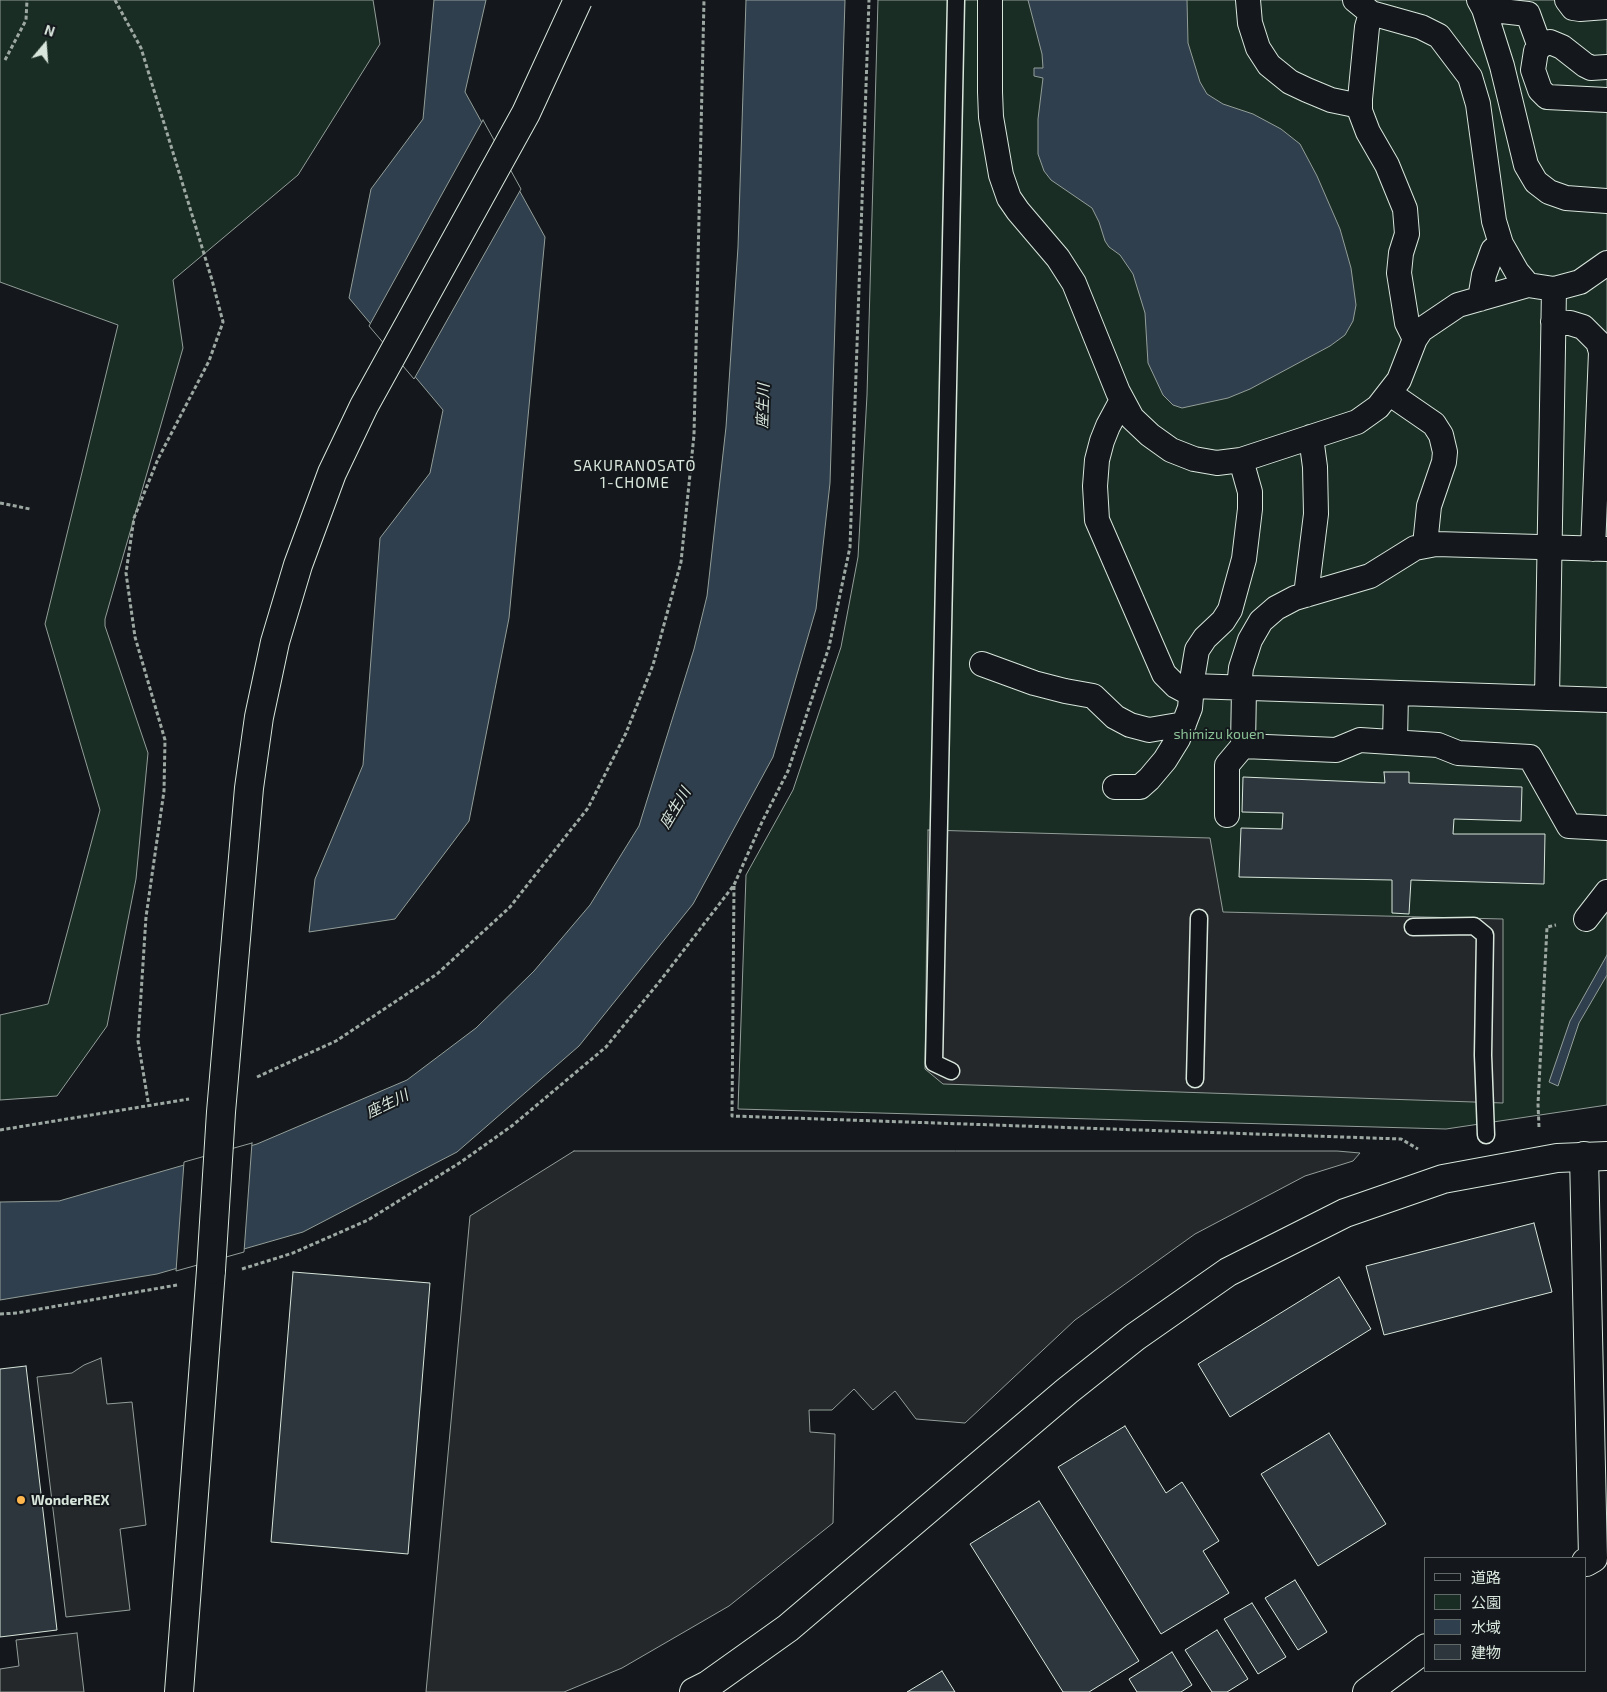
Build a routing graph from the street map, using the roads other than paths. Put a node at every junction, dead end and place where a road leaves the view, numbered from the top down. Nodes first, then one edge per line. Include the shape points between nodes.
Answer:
1 (578, 0) edge
2 (956, 0) edge
3 (990, 0) edge
4 (1248, 0) edge
5 (1568, 0) edge
6 (1482, 4) edge
7 (1363, 7) edge
8 (1607, 7) edge
9 (1540, 47) junction
10 (1607, 67) edge
11 (1607, 100) edge
12 (1360, 106) junction
13 (1516, 125) junction
14 (1482, 134) junction
15 (1607, 201) edge
16 (1501, 244) junction
17 (1607, 264) edge
18 (1528, 285) junction
19 (1554, 289) junction
20 (1480, 299) junction
21 (1553, 322) junction
22 (1414, 339) junction
23 (1389, 393) junction
24 (1122, 400) junction
25 (1311, 437) junction
26 (1241, 460) junction
27 (1425, 546) junction
28 (1549, 548) junction
29 (1600, 549) edge
30 (1306, 594) junction
31 (982, 664) dead end
32 (1242, 688) junction
33 (1192, 690) junction
34 (1396, 693) junction
35 (1547, 698) junction
36 (1607, 700) edge
37 (1184, 724) junction
38 (1395, 742) junction
39 (1243, 746) junction
40 (1114, 786) dead end
41 (1227, 815) dead end
42 (1607, 828) edge
43 (1607, 892) edge
44 (1199, 918) dead end
45 (1586, 918) road end
46 (1413, 927) dead end
47 (951, 1071) dead end
48 (1195, 1079) dead end
49 (1486, 1135) dead end
50 (1596, 1156) edge
51 (1587, 1561) edge
52 (1424, 1649) edge
53 (179, 1692) edge
54 (694, 1692) edge
55 (1367, 1692) edge

1 - 53 street, bridge via 526,113 364,406 332,473 298,565 275,642 259,717 249,788 222,1092 224,1270
2 - 47 lane via 934,1063
3 - 24 street via 991,117 1001,175 1009,198 1074,283
4 - 12 street via 1250,23 1258,48 1269,65 1290,82 1307,90 1331,100
5 - 8 street via 1573,8
6 - 9 street via 1528,14
6 - 13 street
7 - 12 street via 1366,26
7 - 14 street via 1440,36 1470,77
9 - 10 street via 1550,42 1591,68
9 - 11 street via 1536,51 1533,70 1540,90 1547,97
12 - 22 street via 1368,132 1387,165 1405,209 1407,234 1399,273 1407,323
13 - 14 street
13 - 15 street via 1526,166 1536,182 1549,192 1566,198
14 - 16 street via 1494,221
16 - 18 street
16 - 20 street via 1492,250
17 - 19 street via 1580,282
18 - 19 street
18 - 20 street
19 - 21 street
20 - 22 street via 1458,305 1421,330
21 - 28 street
21 - 29 street via 1570,322 1583,327 1598,342 1601,352
22 - 23 street via 1399,380
23 - 25 street via 1378,407 1357,422
23 - 27 street via 1434,424 1441,434 1444,462 1429,506
24 - 26 street via 1132,418 1171,450 1216,463
24 - 33 street via 1108,426 1097,460 1097,520 1164,674 1176,686
25 - 26 street
25 - 30 street via 1316,514
26 - 33 street via 1250,492 1244,559 1230,610 1197,650
27 - 28 street
27 - 30 street via 1403,554 1370,576
28 - 29 street
28 - 35 street
30 - 32 street via 1276,608 1261,621 1250,640 1241,668
31 - 37 street via 1065,692 1093,696 1130,726 1149,730
32 - 33 street
32 - 34 street
32 - 39 street
33 - 37 street
34 - 35 street
34 - 38 street
35 - 36 street
37 - 40 street via 1165,760 1140,787
38 - 39 street via 1360,740 1336,750
38 - 42 street via 1438,744 1458,753 1530,757 1569,826
39 - 41 street via 1227,765
43 - 45 street
44 - 48 lane
46 - 49 lane via 1474,926 1485,935 1483,1055
50 - 51 street via 1593,1558
50 - 54 street via 1557,1158 1443,1179 1345,1213 1228,1272 1135,1337 1066,1391 788,1628
52 - 55 street

